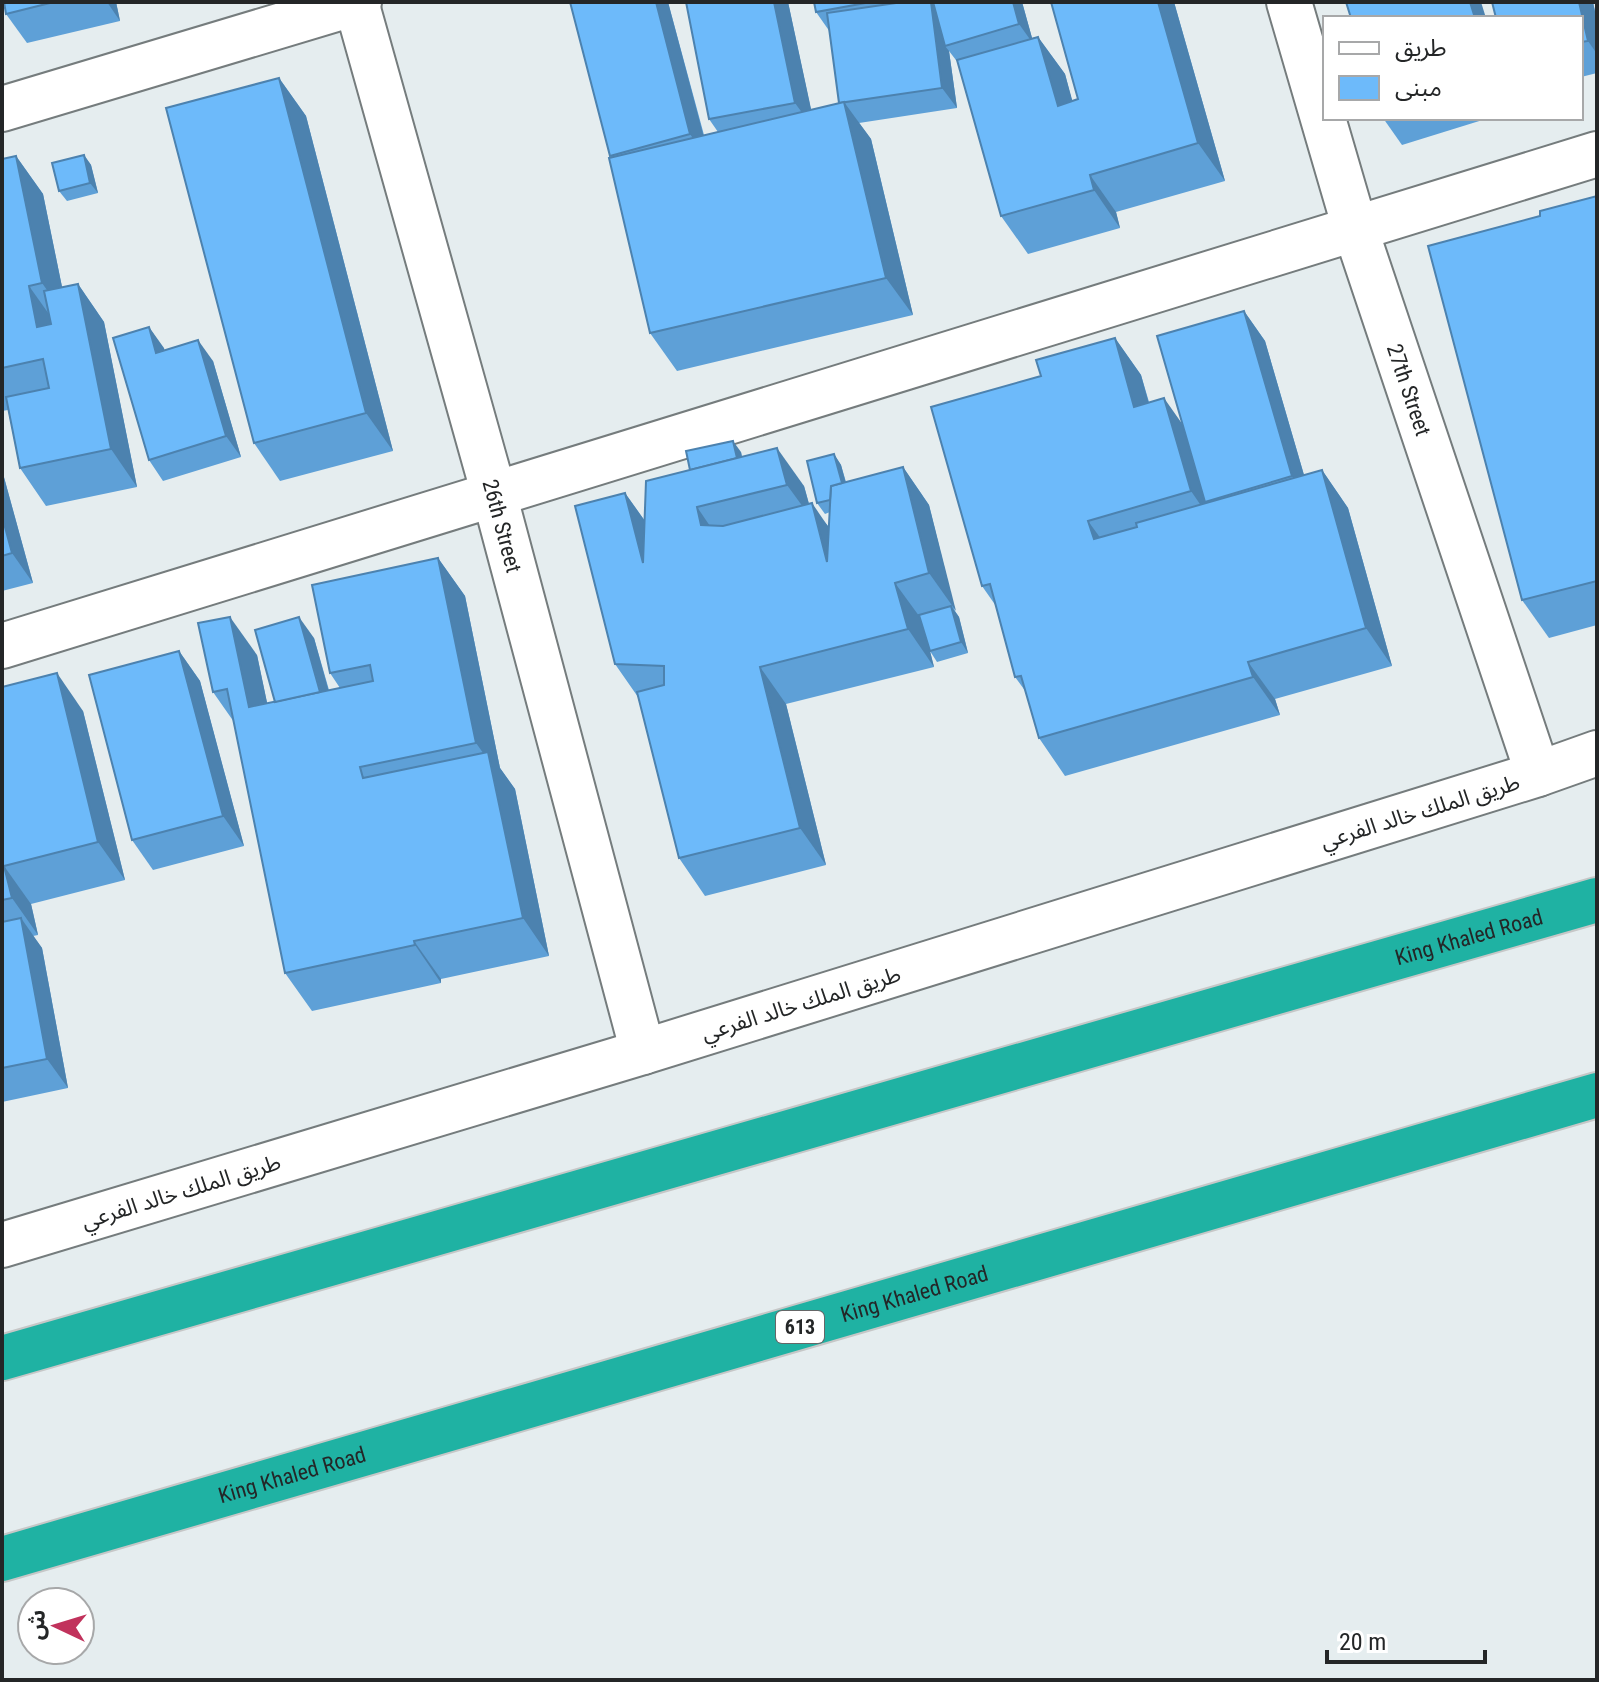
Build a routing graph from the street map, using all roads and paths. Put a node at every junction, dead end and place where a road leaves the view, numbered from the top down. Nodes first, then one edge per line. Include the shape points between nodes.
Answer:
1 (357, 2) edge
2 (1289, 2) edge
3 (2, 109) edge
4 (1323, 118) edge
5 (1323, 120) edge
6 (1597, 154) edge
7 (1355, 228) junction
8 (494, 494) junction
9 (2, 646) edge
10 (1597, 753) edge
11 (1538, 774) junction
12 (1597, 900) edge
13 (643, 1052) junction
14 (1597, 1095) edge
15 (2, 1245) edge
16 (2, 1358) edge
17 (2, 1559) edge

1 - 3 street
1 - 8 street, 26th Street
2 - 4 street, 27th Street
5 - 7 street, 27th Street
6 - 7 street
7 - 8 street
7 - 11 street, 27th Street
8 - 9 street
8 - 13 street, 26th Street
10 - 11 street, طريق الملك خالد الفرعي
11 - 13 street, طريق الملك خالد الفرعي
12 - 16 highway, King Khaled Road
13 - 15 street, طريق الملك خالد الفرعي
14 - 17 highway, King Khaled Road / 613

